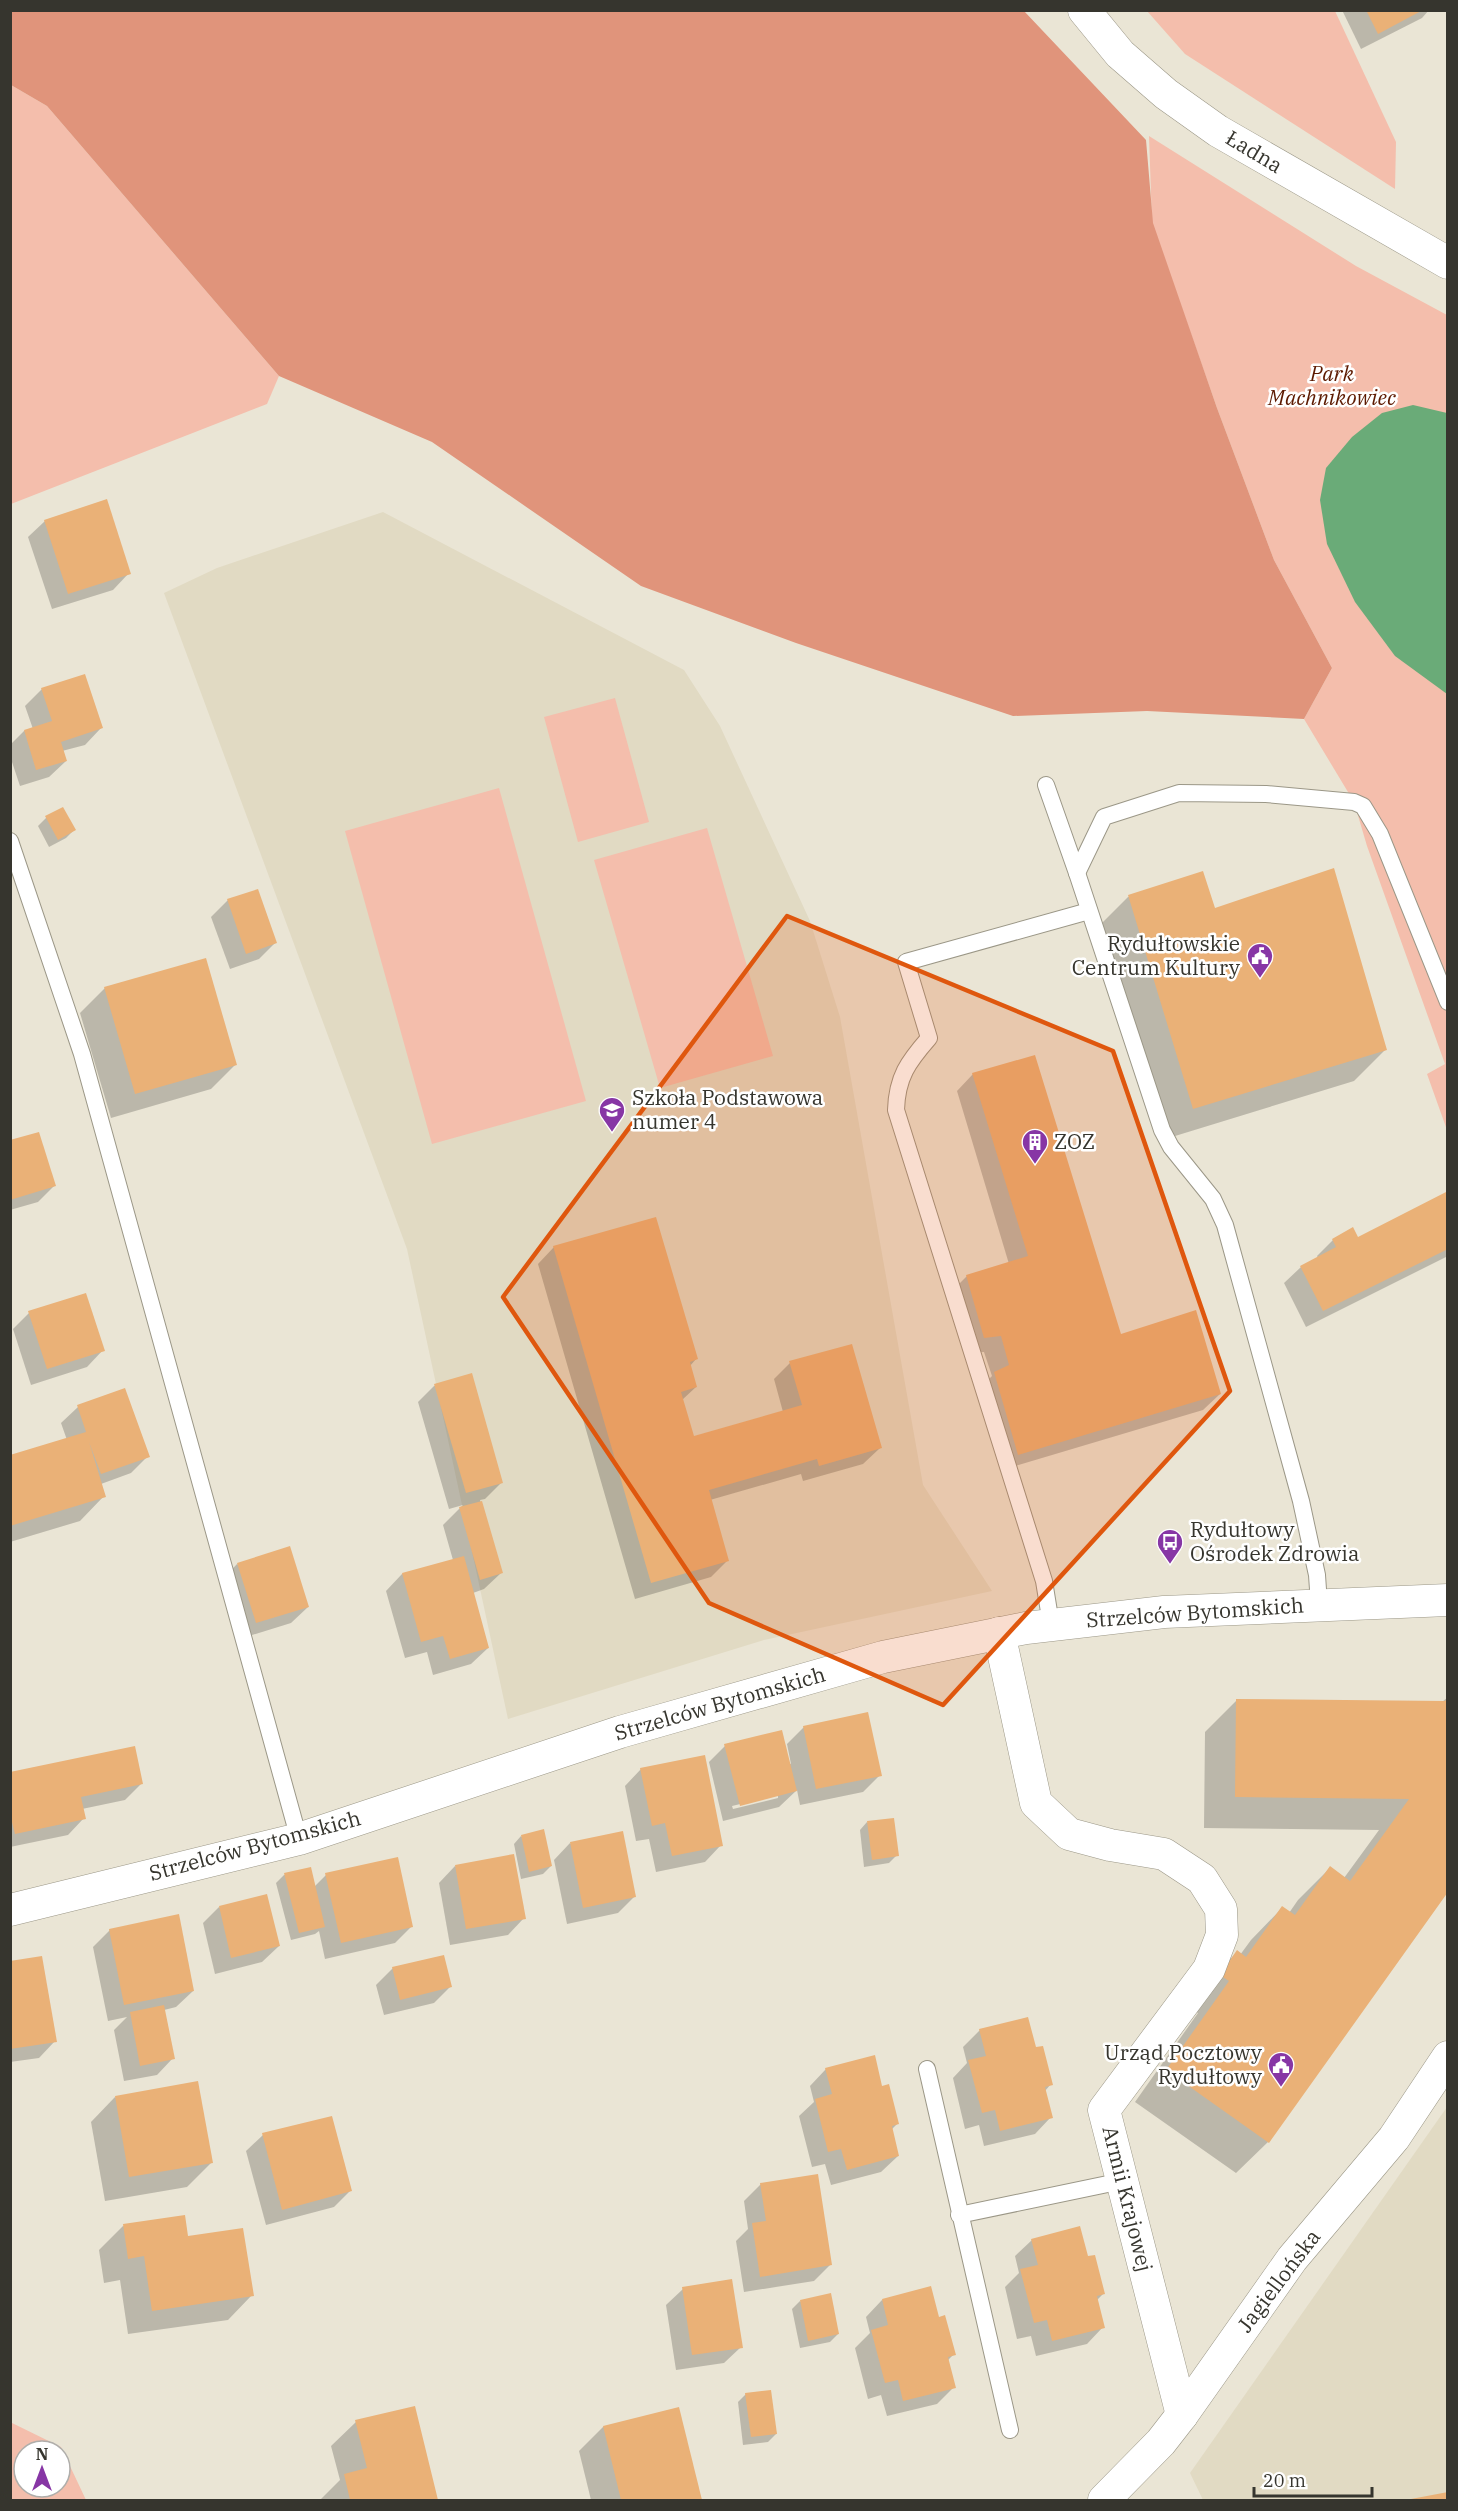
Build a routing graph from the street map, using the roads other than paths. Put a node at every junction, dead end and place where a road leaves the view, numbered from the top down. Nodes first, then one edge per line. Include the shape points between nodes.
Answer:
1 (1084, 10) edge
2 (1448, 263) edge
3 (1046, 785) dead end
4 (10, 841) edge
5 (1077, 873) junction
6 (1089, 911) junction
7 (1448, 1002) edge
8 (1448, 1600) edge
9 (1319, 1604) junction
10 (1051, 1624) junction
11 (999, 1633) junction
12 (299, 1839) junction
13 (10, 1910) edge
14 (1448, 2057) edge
15 (927, 2069) dead end
16 (1122, 2181) junction
17 (959, 2215) junction
18 (1182, 2415) junction
19 (1011, 2430) dead end
20 (1104, 2500) edge

1 - 2 street, Ładna via 1120,54 1166,94 1218,131
3 - 5 lane
4 - 12 lane via 82,1054
5 - 6 lane
5 - 7 lane via 1104,817 1179,793 1266,794 1354,802 1363,806 1380,834
6 - 9 lane via 1162,1130 1171,1147 1199,1179 1225,1225 1301,1501 1317,1575
6 - 10 lane via 906,962 929,1038 912,1057 897,1088 896,1110 1044,1581
8 - 9 street, Strzelców Bytomskich
9 - 10 street, Strzelców Bytomskich via 1164,1611
10 - 11 street, Strzelców Bytomskich
11 - 12 street, Strzelców Bytomskich via 883,1658 662,1720
11 - 16 street, Armii Krajowej via 1036,1803 1069,1834 1164,1854 1202,1879 1221,1909 1222,1935 1209,1969 1104,2110
12 - 13 street, Strzelców Bytomskich
14 - 18 street, Jagiellońska via 1394,2138 1292,2259
15 - 17 lane
16 - 17 lane
16 - 18 street, Armii Krajowej
17 - 19 lane
18 - 20 street, Jagiellońska

